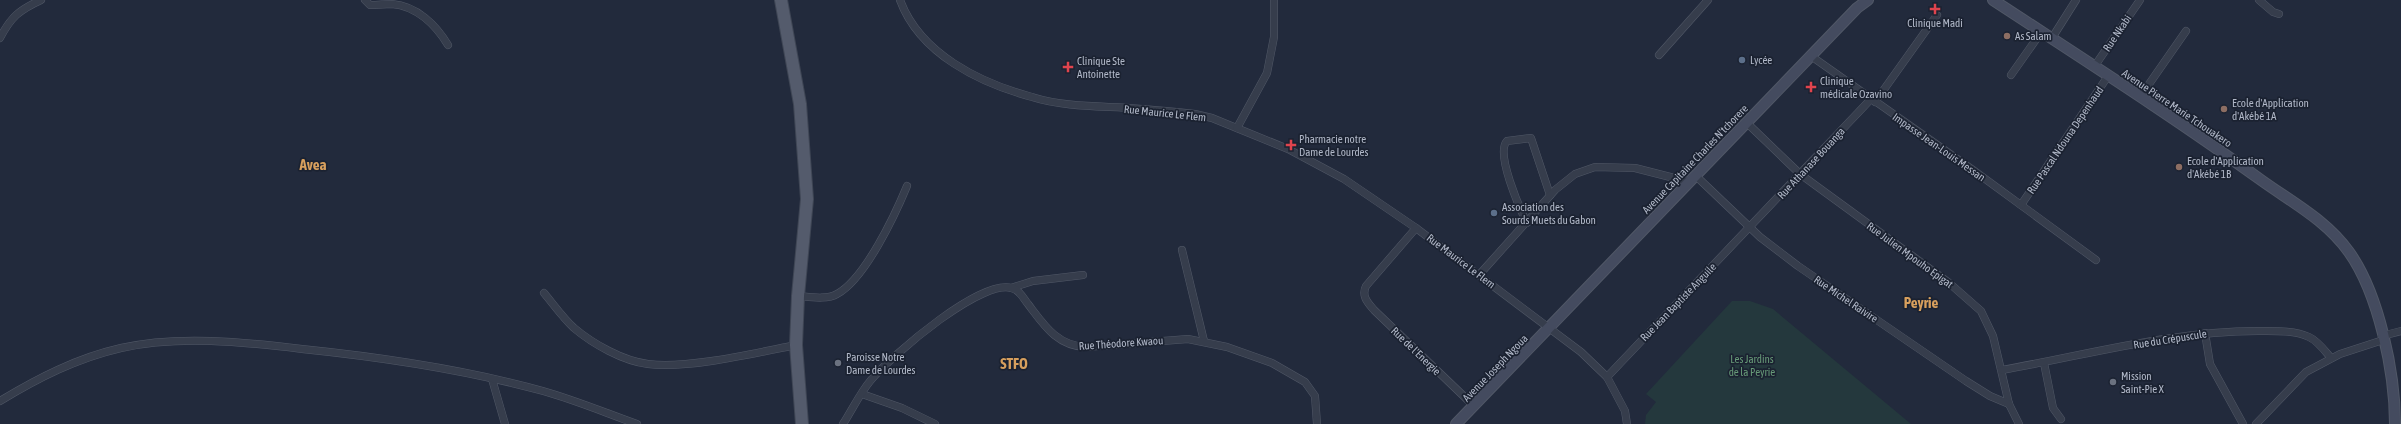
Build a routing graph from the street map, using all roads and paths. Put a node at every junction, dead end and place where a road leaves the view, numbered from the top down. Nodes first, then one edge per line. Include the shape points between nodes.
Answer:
1 (41, 0) edge
2 (366, 0) edge
3 (781, 0) edge
4 (900, 0) edge
5 (1274, 0) edge
6 (1708, 0) edge
7 (1868, 0) edge
8 (1993, 0) edge
9 (2076, 0) edge
10 (2140, 0) edge
11 (2259, 0) edge
12 (1860, 4) edge
13 (2279, 14) dead end
14 (1938, 15) dead end
15 (2042, 31) junction
16 (2186, 31) dead end
17 (0, 38) edge
18 (2052, 38) junction
19 (448, 45) dead end
20 (1659, 55) dead end
21 (1810, 56) junction
22 (2094, 67) junction
23 (2011, 75) dead end
24 (2108, 76) junction
25 (2140, 97) junction
26 (1873, 100) junction
27 (1747, 122) junction
28 (1237, 128) junction
29 (1800, 174) junction
30 (1693, 179) junction
31 (907, 186) dead end
32 (1550, 195) junction
33 (2021, 205) junction
34 (1527, 223) junction
35 (1750, 227) junction
36 (1416, 228) junction
37 (1182, 250) dead end
38 (2096, 260) dead end
39 (1083, 275) dead end
40 (1479, 275) junction
41 (1011, 288) junction
42 (544, 293) dead end
43 (798, 296) junction
44 (1551, 328) junction
45 (2401, 331) edge
46 (2205, 332) junction
47 (2383, 338) junction
48 (1204, 341) junction
49 (796, 345) junction
50 (2331, 358) junction
51 (2044, 363) junction
52 (2002, 370) junction
53 (1607, 377) junction
54 (492, 379) junction
55 (862, 394) junction
56 (0, 401) edge
57 (2009, 404) junction
58 (1474, 406) junction
59 (2061, 419) dead end
60 (505, 424) edge
61 (637, 424) edge
62 (801, 424) edge
63 (843, 424) edge
64 (935, 424) edge
65 (1317, 424) edge
66 (1456, 424) edge
67 (1627, 424) edge
68 (2018, 424) edge
69 (2243, 424) edge
70 (2256, 424) edge
71 (2395, 424) edge

1 - 17 street via 20,10
2 - 19 street via 370,5 392,4 406,7 427,19
3 - 43 main road via 800,104 807,199
4 - 28 street, Rue Maurice Le Flem via 914,28 945,58 988,80 1032,98 1089,106 1195,114
5 - 28 street via 1274,37 1267,73
6 - 20 street
7 - 12 main road, Avenue Capitaine Charles N'tchorere
8 - 15 main road, Avenue Pierre Marie Tchouakero
9 - 18 street
10 - 22 street, Rue Nkabi
11 - 13 street
12 - 21 main road, Avenue Capitaine Charles N'tchorere
14 - 26 street, Rue Athanase Bouanga
15 - 18 main road, Avenue Pierre Marie Tchouakero
15 - 23 street
16 - 25 street
18 - 22 main road, Avenue Pierre Marie Tchouakero
21 - 26 street, Impasse Jean-Louis Messan
21 - 27 main road, Avenue Capitaine Charles N'tchorere
22 - 24 main road, Avenue Pierre Marie Tchouakero
24 - 25 main road, Avenue Pierre Marie Tchouakero
24 - 33 street, Rue Pascal Ndouna Depenhaud
25 - 47 main road, Avenue Pierre Marie Tchouakero via 2328,226 2359,267 2372,296
26 - 29 street, Rue Athanase Bouanga
26 - 33 street, Impasse Jean-Louis Messan
27 - 29 street, Rue Julien Mpouho Epigat
27 - 30 main road, Avenue Capitaine Charles N'tchorere
28 - 36 street, Rue Maurice Le Flem via 1288,149 1344,180
29 - 35 street, Rue Athanase Bouanga
29 - 52 street, Rue Julien Mpouho Epigat via 1971,301 1988,324
30 - 32 street via 1635,168 1595,167 1575,174
30 - 35 street, Rue Michel Raivire
30 - 44 main road, Avenue Capitaine Charles N'tchorere
31 - 43 street via 870,258 851,282 837,294 830,296
32 - 34 street
32 - 34 street via 1531,138 1507,141 1503,148 1511,186
33 - 38 street, Impasse Jean-Louis Messan
34 - 40 street
35 - 53 street, Rue Jean Baptiste Anguile
35 - 57 street, Rue Michel Raivire via 1798,266 1922,351 1990,396
36 - 40 street, Rue Maurice Le Flem
36 - 58 street, Rue de l'Energie via 1366,286 1365,298 1374,310
37 - 48 street
39 - 41 street via 1033,281
40 - 44 street, Rue Maurice Le Flem
41 - 48 street, Rue Théodore Kwaou via 1020,294 1051,333 1072,346 1173,339
41 - 55 street via 998,288 983,294 939,320 878,372
42 - 49 street via 574,327 586,336 610,351 646,364 684,363
43 - 49 main road
44 - 53 street, Rue Maurice Le Flem
44 - 58 main road, Avenue Joseph Ngoua
45 - 47 street
46 - 50 street, Rue du Crépuscule via 2280,331 2298,334 2310,337
46 - 51 street, Rue du Crépuscule
46 - 69 street via 2210,364
47 - 50 street
47 - 71 main road, Avenue Pierre Marie Tchouakero via 2394,395
48 - 65 street, Rue Théodore Kwaou via 1272,363 1305,382 1315,396
49 - 62 main road
50 - 70 street via 2299,377
51 - 52 street, Rue du Crépuscule
51 - 59 street via 2053,408
52 - 57 street, Rue Julien Mpouho Epigat
53 - 67 street via 1625,411
54 - 56 street via 345,352 225,341 152,344 122,348 77,360
54 - 60 street
54 - 61 street via 543,392
55 - 63 street
55 - 64 street via 902,408
57 - 68 street, Rue Julien Mpouho Epigat
58 - 66 main road, Avenue Joseph Ngoua

